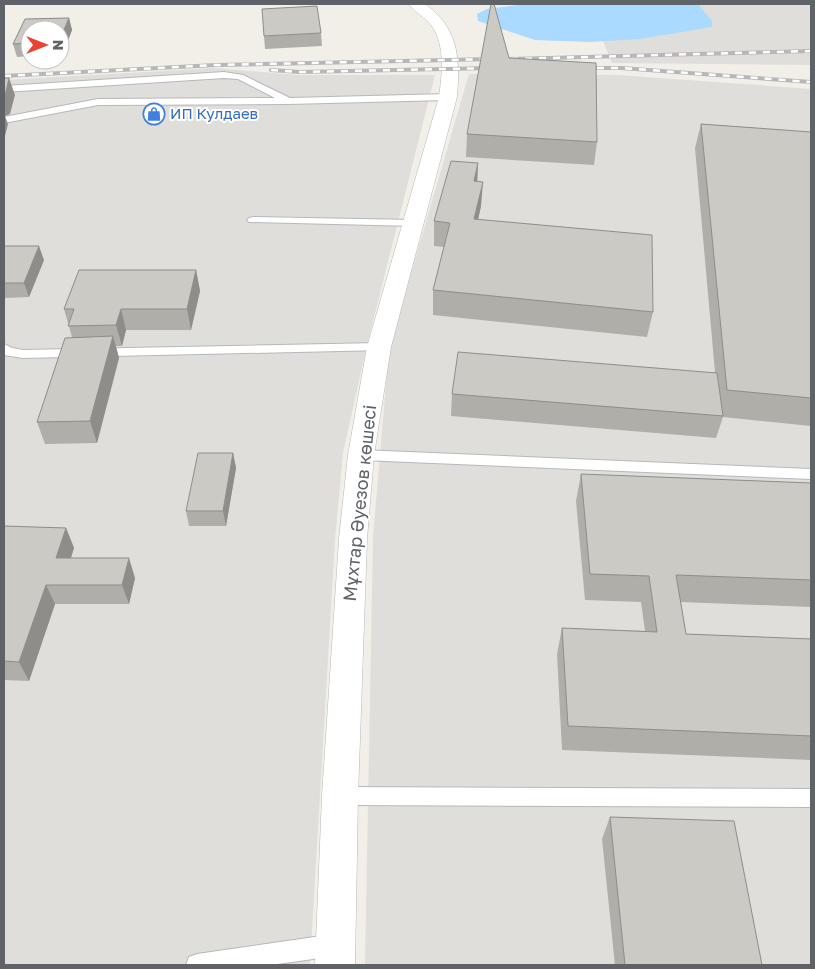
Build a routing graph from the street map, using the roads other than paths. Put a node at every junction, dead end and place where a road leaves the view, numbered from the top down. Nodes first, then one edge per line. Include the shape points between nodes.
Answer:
1 (416, 4) edge
2 (4, 89) edge
3 (448, 98) junction
4 (288, 101) junction
5 (4, 120) edge
6 (253, 220) dead end
7 (414, 223) junction
8 (379, 347) junction
9 (4, 348) edge
10 (361, 455) junction
11 (811, 474) edge
12 (340, 796) junction
13 (811, 798) edge
14 (335, 955) edge
15 (197, 965) edge

1 - 3 street, Мұхтар Әуезов көшесі via 445,34 451,68
2 - 4 lane via 224,75 240,77
3 - 4 lane
3 - 7 street, Мұхтар Әуезов көшесі
4 - 5 lane via 98,102
6 - 7 lane
7 - 8 street, Мұхтар Әуезов көшесі
8 - 9 lane via 23,354 8,352
8 - 10 street, Мұхтар Әуезов көшесі
10 - 11 lane
10 - 12 street, Мұхтар Әуезов көшесі via 353,539
12 - 13 lane
12 - 14 street, Мұхтар Әуезов көшесі
14 - 15 lane

